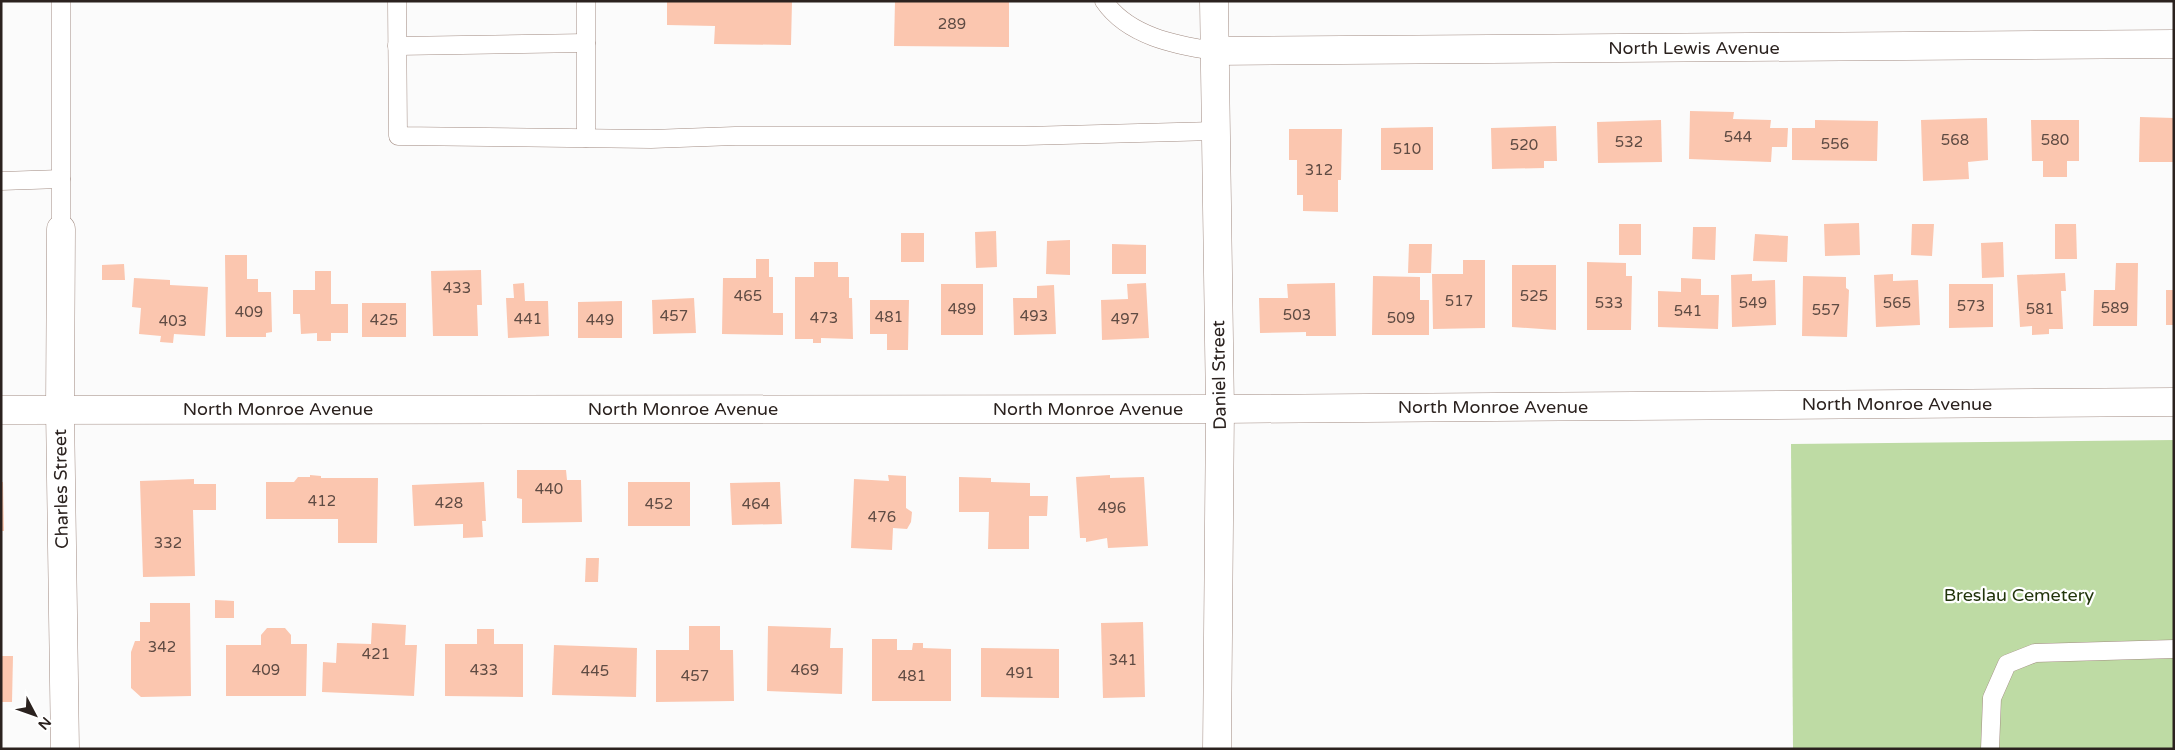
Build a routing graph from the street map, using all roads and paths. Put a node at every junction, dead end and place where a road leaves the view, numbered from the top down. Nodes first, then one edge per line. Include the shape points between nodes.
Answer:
1 (60, 1) edge
2 (397, 1) edge
3 (586, 1) edge
4 (1104, 1) edge
5 (1214, 1) edge
6 (586, 43) junction
7 (2174, 44) edge
8 (397, 46) junction
9 (1214, 51) junction
10 (1215, 132) junction
11 (586, 138) junction
12 (61, 180) junction
13 (1, 181) edge
14 (61, 229) joint
15 (2174, 402) edge
16 (1220, 409) junction
17 (1, 410) edge
18 (60, 410) junction
19 (2174, 649) edge
20 (66, 749) edge
21 (1217, 749) edge
22 (1990, 749) edge

1 - 12 lane
2 - 8 lane
3 - 6 lane
4 - 9 lane via 1121,18 1146,33 1173,45
5 - 9 street, Daniel Street
6 - 8 lane
6 - 11 lane
7 - 9 street, North Lewis Avenue
8 - 11 lane via 398,136
9 - 10 street, Daniel Street
10 - 11 lane
10 - 16 street, Daniel Street
12 - 13 lane
12 - 14 lane
14 - 18 street, Charles Street
15 - 16 street, North Monroe Avenue
16 - 18 street, North Monroe Avenue
16 - 21 street, Daniel Street
17 - 18 street, North Monroe Avenue
18 - 20 street, Charles Street
19 - 22 lane via 2035,654 2007,664 1992,698

